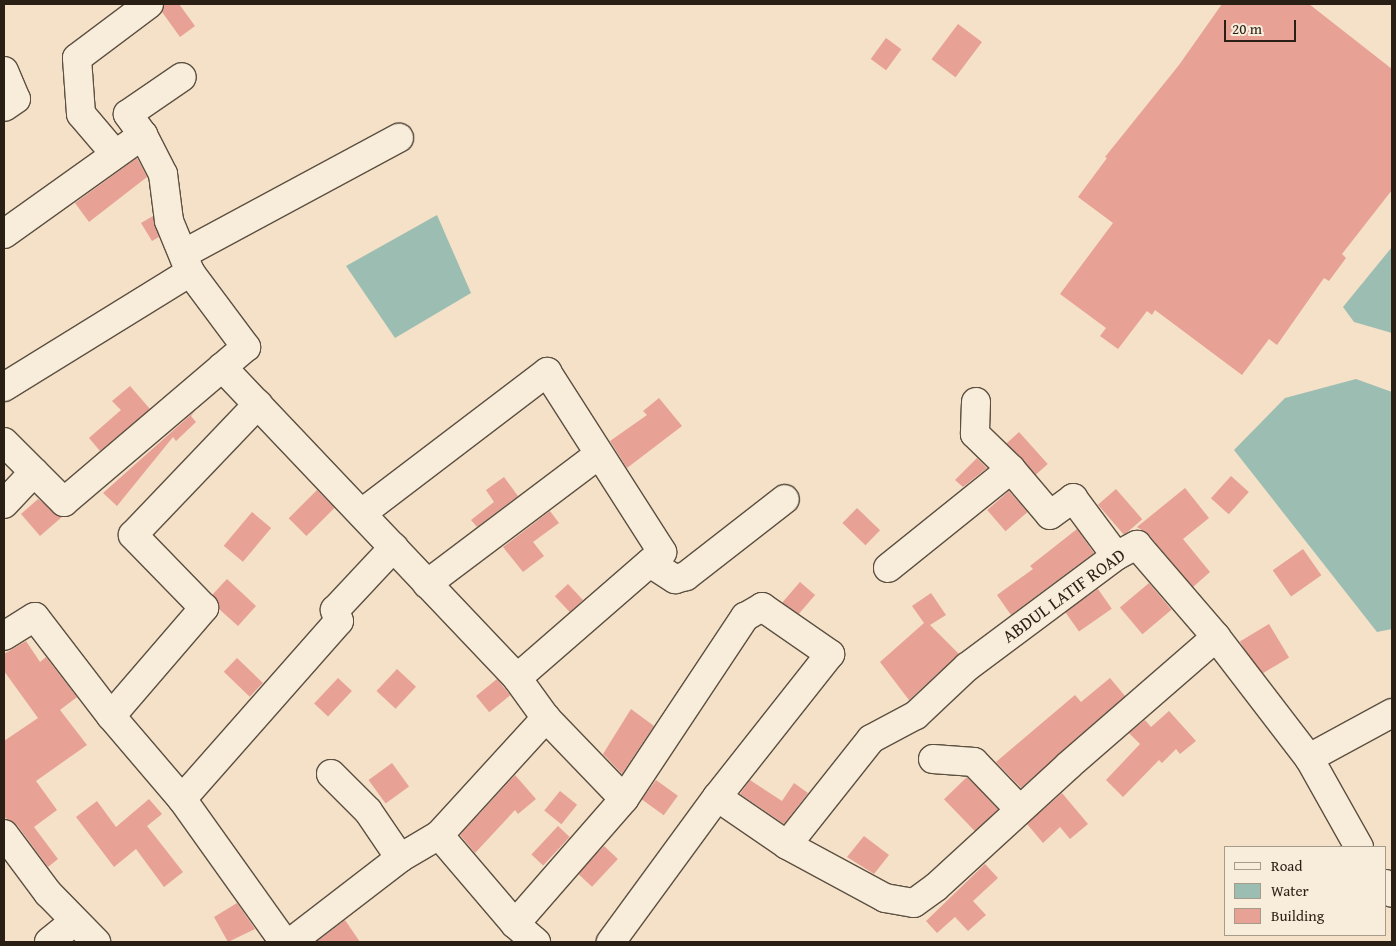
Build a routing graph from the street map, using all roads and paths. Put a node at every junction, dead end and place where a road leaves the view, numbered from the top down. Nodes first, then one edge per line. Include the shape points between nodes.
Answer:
1 (149, 4) edge
2 (4, 71) edge
3 (182, 77) dead end
4 (4, 107) edge
5 (143, 135) junction
6 (400, 138) dead end
7 (115, 154) junction
8 (4, 234) edge
9 (187, 262) junction
10 (222, 367) junction
11 (4, 387) edge
12 (976, 402) dead end
13 (258, 404) junction
14 (4, 442) edge
15 (598, 455) junction
16 (1011, 468) junction
17 (34, 472) junction
18 (785, 499) dead end
19 (4, 504) edge
20 (362, 513) junction
21 (394, 547) junction
22 (1116, 556) junction
23 (650, 563) junction
24 (888, 568) dead end
25 (427, 584) junction
26 (4, 636) edge
27 (1216, 637) junction
28 (518, 678) junction
29 (1392, 713) edge
30 (111, 716) junction
31 (546, 718) junction
32 (1309, 758) junction
33 (933, 759) dead end
34 (331, 774) dead end
35 (717, 797) junction
36 (182, 798) junction
37 (624, 799) junction
38 (1020, 810) junction
39 (4, 834) edge
40 (439, 835) junction
41 (788, 845) junction
42 (1359, 846) edge
43 (400, 858) junction
44 (75, 921) junction
45 (515, 924) junction
46 (49, 942) edge
47 (96, 942) edge
48 (284, 942) edge
49 (291, 942) edge
50 (536, 942) edge
51 (611, 942) edge

1 - 7 street via 77,58 81,114
2 - 4 street via 16,99
3 - 5 street via 128,114
5 - 7 street
5 - 9 street via 163,174 169,220
6 - 9 street
7 - 8 street
9 - 10 street via 246,347
9 - 11 street
10 - 13 street
10 - 17 street via 64,502
12 - 16 street via 975,434
13 - 20 street
13 - 30 street via 133,535 204,608
14 - 17 street
15 - 20 street via 547,372
15 - 23 street via 662,552
15 - 25 street
16 - 22 street via 1050,515 1073,498
16 - 24 street
17 - 19 street
18 - 23 street via 686,576 675,579
20 - 21 street
21 - 25 street
21 - 36 street via 335,610 339,621
22 - 27 street, ABDUL LATIF ROAD via 1136,545
22 - 41 street, ABDUL LATIF ROAD via 967,667 916,715 870,739
23 - 28 street
25 - 28 street
26 - 30 street via 35,617
27 - 32 street, ABDUL LATIF ROAD
27 - 38 street
28 - 31 street
29 - 32 street
30 - 36 street
31 - 37 street
31 - 40 street
32 - 42 street, ABDUL LATIF ROAD
33 - 38 street via 974,762
34 - 43 street via 368,811
35 - 37 street via 830,654 762,607 745,617
35 - 41 street
35 - 51 street
36 - 48 street
37 - 45 street
38 - 41 street via 936,888 914,903 885,898
39 - 44 street via 48,893
40 - 43 street
40 - 45 street
43 - 49 street
44 - 46 street
44 - 47 street
45 - 50 street

